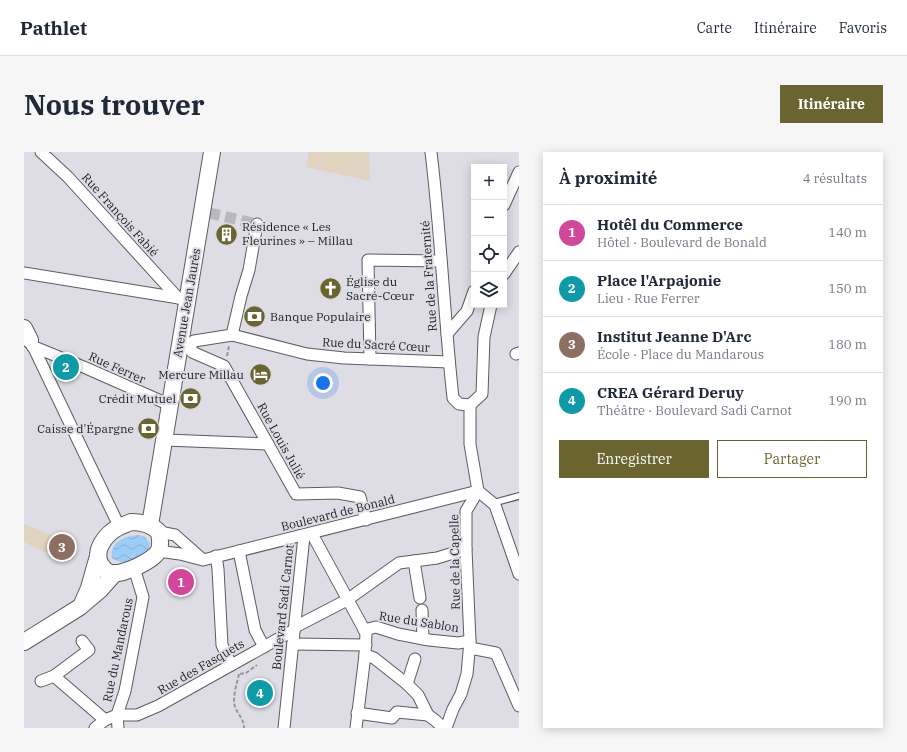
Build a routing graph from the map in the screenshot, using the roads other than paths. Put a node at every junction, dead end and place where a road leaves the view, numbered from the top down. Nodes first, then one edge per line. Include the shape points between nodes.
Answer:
1 (41, 152) edge
2 (212, 152) edge
3 (431, 152) edge
4 (519, 172) edge
5 (506, 200) edge
6 (257, 224) dead end
7 (519, 252) edge
8 (441, 261) junction
9 (505, 272) edge
10 (24, 274) edge
11 (183, 299) junction
12 (471, 299) edge
13 (490, 308) edge
14 (447, 334) junction
15 (232, 336) junction
16 (27, 338) edge
17 (185, 344) junction
18 (370, 359) junction
19 (449, 362) junction
20 (470, 405) junction
21 (170, 406) junction
22 (165, 440) junction
23 (268, 444) junction
24 (478, 491) junction
25 (519, 496) edge
26 (492, 504) junction
27 (366, 520) junction
28 (119, 526) junction
29 (155, 529) junction
30 (308, 535) junction
31 (466, 549) junction
32 (239, 550) junction
33 (158, 551) junction
34 (98, 556) junction
35 (216, 556) junction
36 (203, 560) junction
37 (517, 560) edge
38 (414, 561) junction
39 (134, 568) junction
40 (115, 574) junction
41 (519, 574) edge
42 (420, 598) dead end
43 (347, 600) junction
44 (80, 607) junction
45 (422, 610) dead end
46 (294, 628) junction
47 (364, 630) junction
48 (423, 638) junction
49 (82, 640) dead end
50 (24, 642) edge
51 (292, 644) junction
52 (470, 645) junction
53 (264, 646) junction
54 (366, 650) junction
55 (415, 659) dead end
56 (231, 665) junction
57 (54, 676) junction
58 (41, 681) dead end
59 (407, 684) junction
60 (519, 706) edge
61 (357, 713) junction
62 (117, 715) junction
63 (428, 715) junction
64 (105, 720) junction
65 (95, 728) edge
66 (118, 728) edge
67 (284, 728) edge
68 (356, 728) edge
69 (443, 728) edge
70 (446, 728) edge

1 - 11 street, Rue François Fabié via 68,177
2 - 11 main road, Avenue Jean Jaurès via 205,213
3 - 8 street, Rue de la Fraternité
4 - 5 street
6 - 15 street
7 - 9 street
8 - 14 street, Rue de la Fraternité
8 - 18 street via 368,260
10 - 11 street
11 - 17 main road, Avenue Jean Jaurès
12 - 14 street via 467,310
13 - 20 street via 484,337 482,394
14 - 19 street, Rue de la Fraternité
15 - 17 street
15 - 18 street, Rue du Sacré Cœur via 307,354
16 - 21 street, Rue Ferrer
16 - 28 street
17 - 21 main road, Avenue Jean Jaurès
17 - 23 street, Rue Louis Julié via 192,352 224,366
18 - 19 street, Rue du Sacré Cœur
19 - 20 street, Rue de la Fraternité via 453,398 459,404
20 - 24 street via 470,444
21 - 22 main road, Avenue Jean Jaurès
22 - 23 street
22 - 29 main road, Avenue Jean Jaurès
23 - 27 street, Rue Louis Julié via 296,494 338,493 360,497
24 - 26 street
24 - 27 street, Boulevard de Bonald
24 - 31 street, Rue de la Capelle via 466,511
25 - 26 lane
26 - 37 street via 495,505
27 - 30 street, Boulevard de Bonald
28 - 29 main road via 141,522
28 - 34 main road via 103,541
29 - 33 main road via 160,546
29 - 36 street via 175,535
30 - 32 street, Boulevard de Bonald
30 - 43 street
30 - 46 street, Boulevard Sadi Carnot
31 - 38 street, Rue des Fasquets via 437,558
31 - 52 street, Rue de la Capelle
32 - 35 street, Boulevard de Bonald
32 - 53 street via 255,630
33 - 36 street
33 - 39 main road via 154,557
34 - 40 main road via 102,566
34 - 44 main road via 89,588
35 - 36 street, Boulevard de Bonald
35 - 56 street via 222,645
37 - 41 street
38 - 42 street
38 - 43 street, Rue des Fasquets via 399,563
39 - 40 main road
39 - 62 street, Rue du Mandarous via 143,597 125,691
40 - 44 main road
43 - 46 street, Rue des Fasquets
43 - 47 street
44 - 50 main road
45 - 48 street
46 - 51 street, Boulevard Sadi Carnot
46 - 53 street, Rue des Fasquets
47 - 48 street, Rue du Sablon via 376,627
47 - 54 street
48 - 52 street, Rue du Sablon
49 - 57 street via 89,650
51 - 54 street
51 - 67 street, Boulevard Sadi Carnot
52 - 60 street, Rue du Sablon via 496,652
52 - 70 street, Rue de la Capelle via 467,674
53 - 56 street, Rue des Fasquets
54 - 59 street
54 - 61 street
55 - 59 street
56 - 62 street, Rue des Fasquets via 158,706 137,715
57 - 58 street
57 - 64 street
59 - 63 street via 418,695
61 - 63 street via 392,718 397,712
61 - 68 street
62 - 64 street
62 - 66 street
63 - 69 street
64 - 65 street

